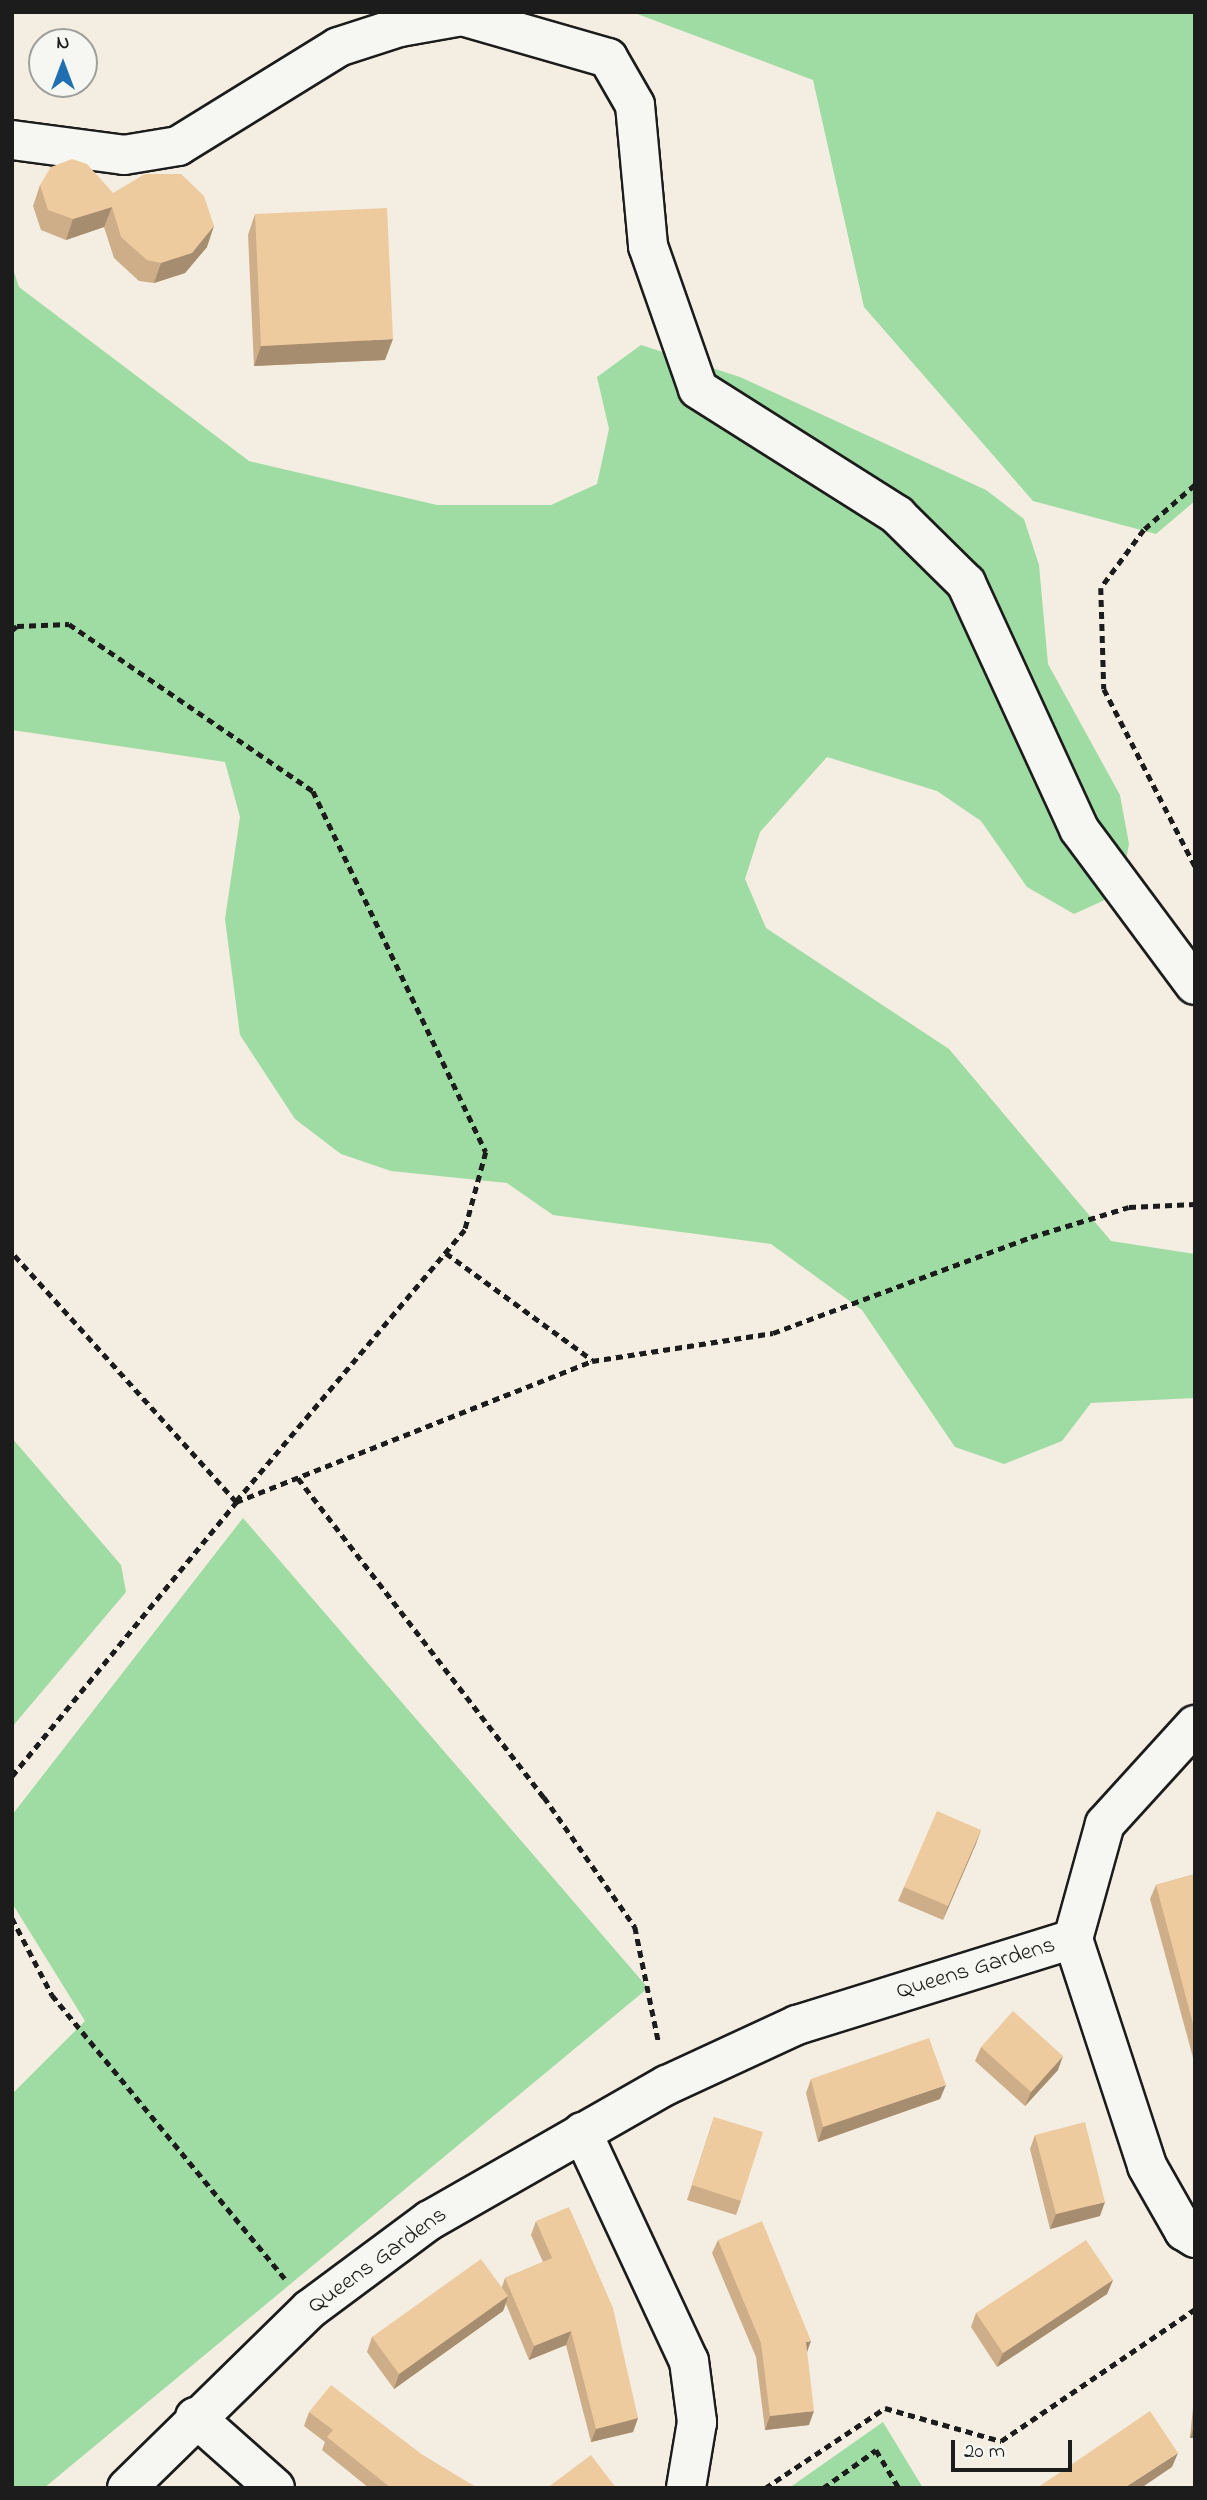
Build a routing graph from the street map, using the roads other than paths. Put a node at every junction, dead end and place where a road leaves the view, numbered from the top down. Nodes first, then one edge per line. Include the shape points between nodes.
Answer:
1 (12, 140) edge
2 (1195, 985) edge
3 (1195, 1725) edge
4 (1073, 1939) junction
5 (582, 2132) junction
6 (1195, 2238) edge
7 (195, 2417) junction
8 (127, 2488) edge
9 (275, 2488) edge
10 (686, 2488) edge

1 - 2 street via 124,155 178,146 338,47 400,27 462,16 608,58 635,105 648,246 698,389 897,515 966,583 1079,829
3 - 4 street via 1105,1824
4 - 5 street, Queens Gardens via 797,2025 667,2085
4 - 6 street, Queens Gardens via 1147,2166 1184,2231
5 - 7 street, Queens Gardens via 430,2220 310,2309
5 - 10 street via 689,2361 697,2421
7 - 8 street, Queens Gardens
7 - 9 street

